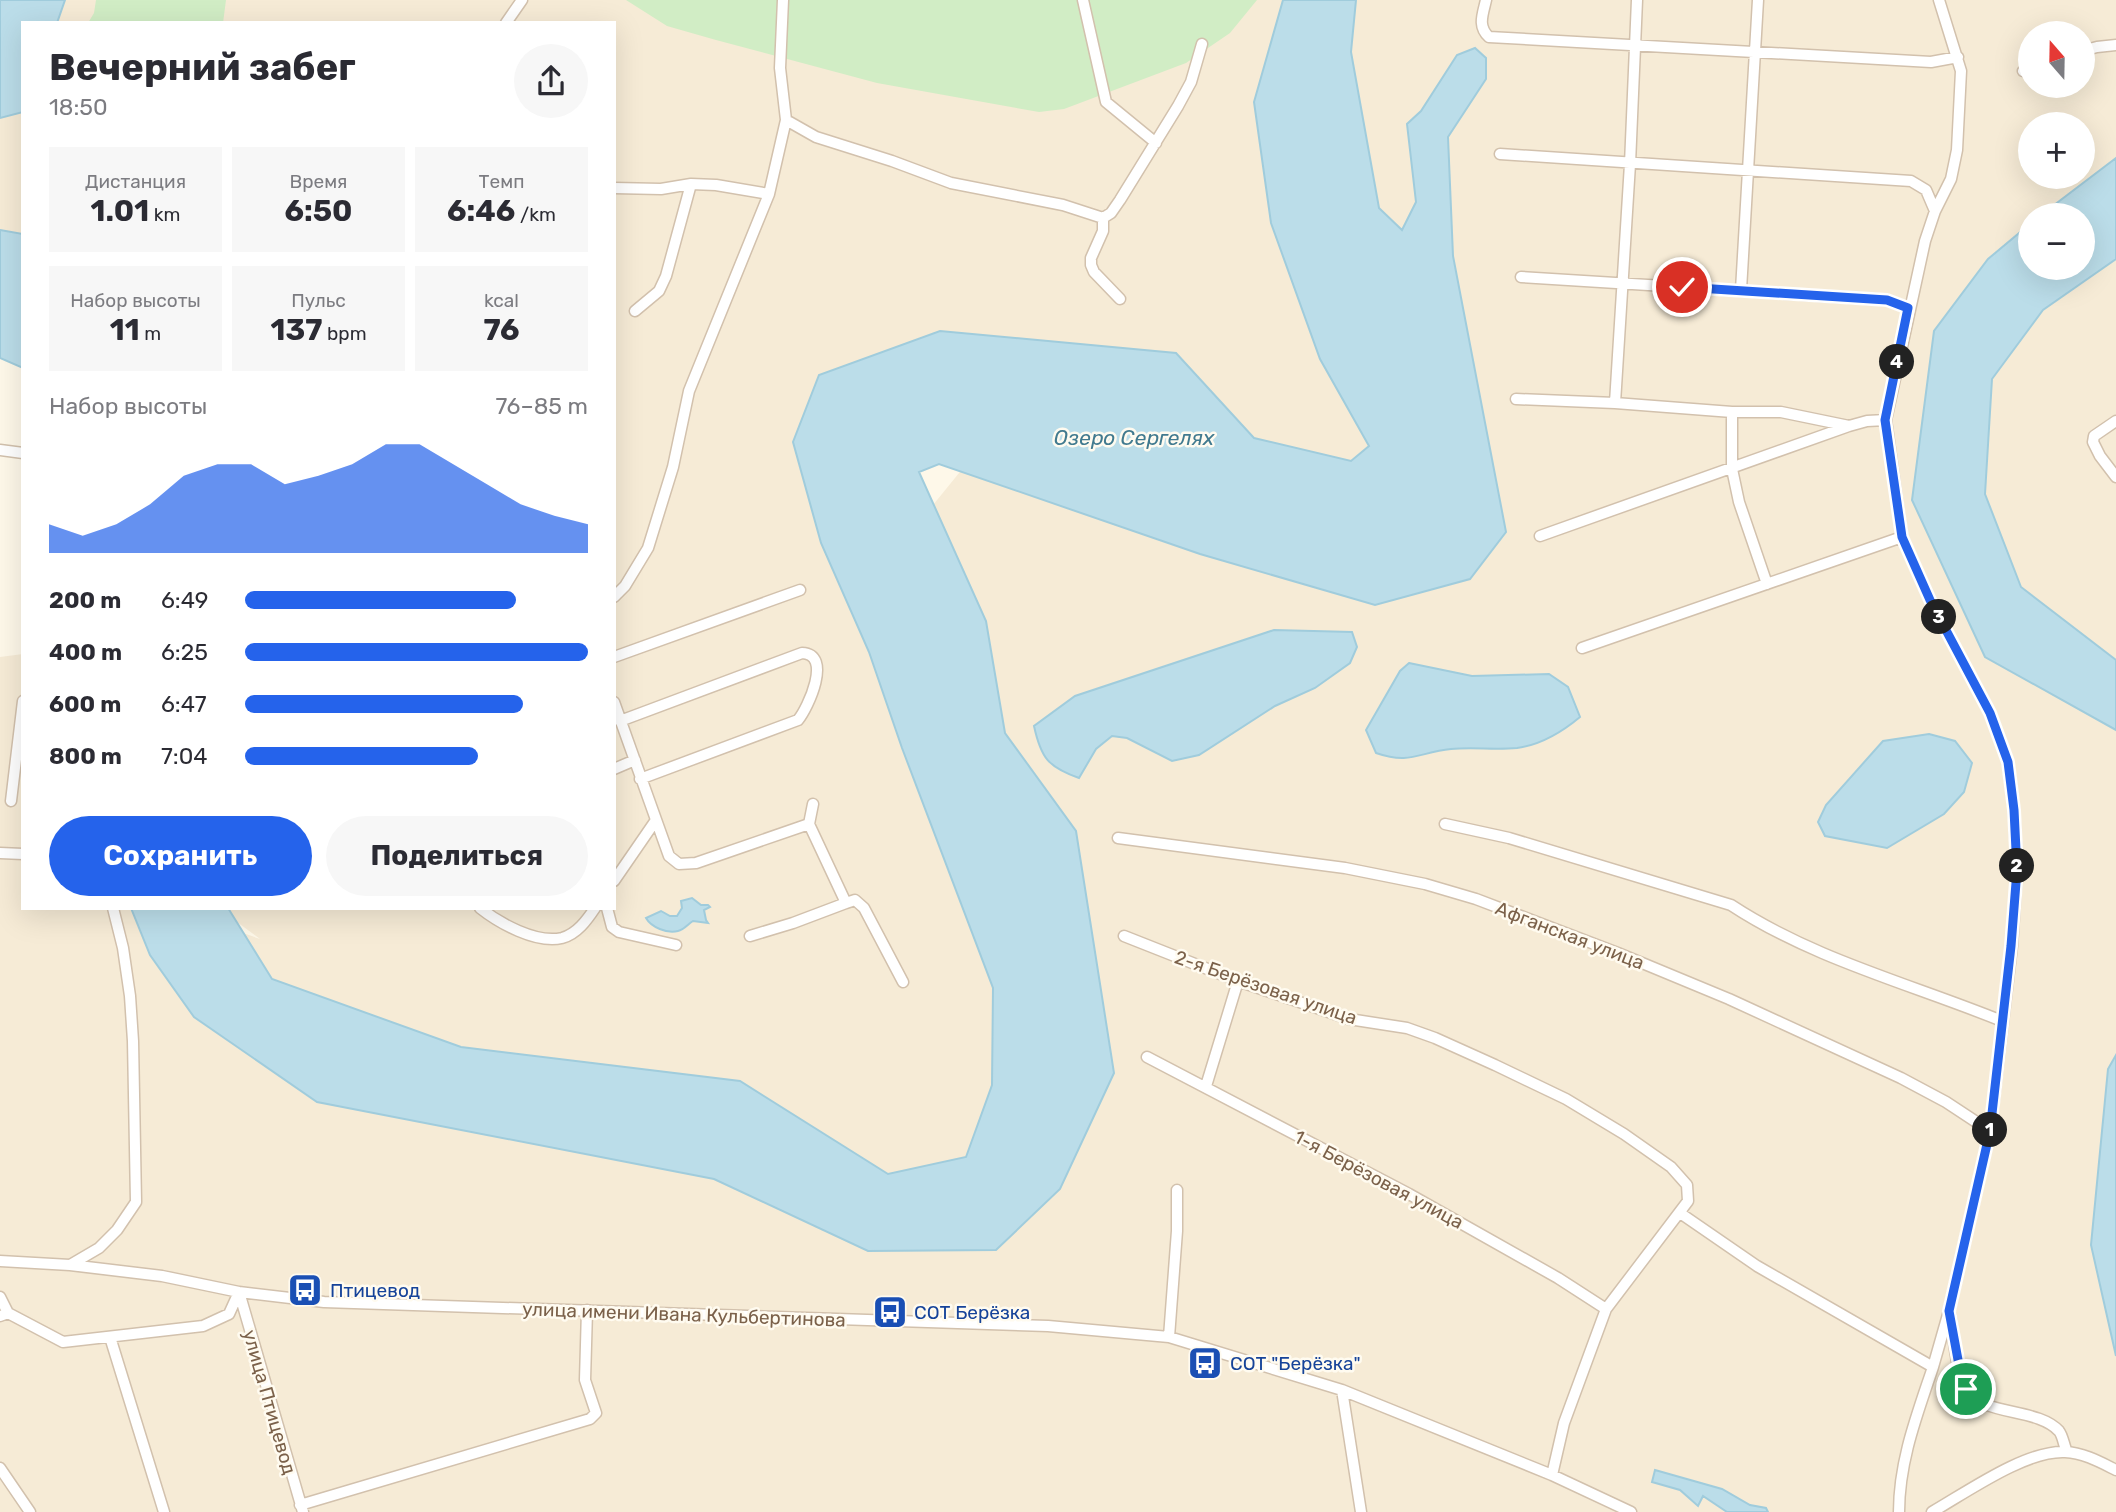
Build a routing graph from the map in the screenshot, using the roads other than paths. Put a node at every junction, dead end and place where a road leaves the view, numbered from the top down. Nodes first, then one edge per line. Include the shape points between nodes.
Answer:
1 (522, 0) edge
2 (783, 0) edge
3 (1083, 0) edge
4 (1486, 0) edge
5 (1637, 0) edge
6 (1758, 0) edge
7 (1939, 0) edge
8 (507, 21) edge
9 (1202, 44) dead end
10 (1634, 45) junction
11 (2116, 45) edge
12 (2095, 48) edge
13 (1755, 52) junction
14 (1958, 57) junction
15 (786, 120) junction
16 (1156, 143) junction
17 (1500, 155) dead end
18 (1630, 163) junction
19 (1748, 172) junction
20 (691, 184) junction
21 (616, 188) edge
22 (769, 194) junction
23 (1935, 212) junction
24 (1102, 218) junction
25 (1521, 278) dead end
26 (1622, 283) junction
27 (1741, 290) junction
28 (1119, 299) dead end
29 (1908, 308) junction
30 (635, 311) dead end
31 (1516, 399) dead end
32 (1615, 403) junction
33 (1732, 412) junction
34 (1885, 420) junction
35 (2116, 421) edge
36 (1849, 426) junction
37 (0, 450) edge
38 (21, 453) edge
39 (1732, 468) junction
40 (2116, 477) edge
41 (1540, 536) dead end
42 (1902, 537) junction
43 (1767, 584) junction
44 (620, 585) edge
45 (800, 590) dead end
46 (1582, 648) dead end
47 (616, 656) edge
48 (616, 708) edge
49 (21, 718) edge
50 (620, 721) junction
51 (635, 760) junction
52 (616, 768) edge
53 (640, 779) junction
54 (11, 801) dead end
55 (813, 804) dead end
56 (656, 820) junction
57 (808, 824) junction
58 (1445, 824) dead end
59 (1118, 838) dead end
60 (0, 852) edge
61 (21, 854) edge
62 (616, 878) edge
63 (846, 903) junction
64 (114, 910) edge
65 (482, 910) edge
66 (593, 910) edge
67 (608, 910) edge
68 (750, 936) dead end
69 (1124, 936) dead end
70 (676, 946) dead end
71 (1238, 981) junction
72 (903, 982) dead end
73 (2002, 1021) junction
74 (1147, 1057) dead end
75 (1206, 1086) junction
76 (1990, 1131) junction
77 (1177, 1190) dead end
78 (1680, 1213) junction
79 (0, 1261) edge
80 (70, 1265) junction
81 (239, 1293) junction
82 (0, 1297) edge
83 (1606, 1309) junction
84 (587, 1310) junction
85 (1949, 1311) junction
86 (4, 1314) edge
87 (110, 1337) junction
88 (1169, 1337) junction
89 (1933, 1367) junction
90 (1342, 1390) junction
91 (2067, 1452) junction
92 (0, 1468) edge
93 (2116, 1470) edge
94 (1552, 1475) junction
95 (301, 1508) edge
96 (30, 1512) edge
97 (164, 1512) edge
98 (1361, 1512) edge
99 (1631, 1512) edge
100 (1899, 1512) edge
101 (1932, 1512) edge

1 - 8 street
2 - 15 street via 780,68
3 - 16 street via 1106,102
4 - 10 street via 1481,24 1489,37
5 - 10 street
6 - 13 street
7 - 14 street
9 - 16 street via 1191,82
10 - 13 street
10 - 18 street
11 - 12 street
13 - 14 street via 1931,62
13 - 19 street
14 - 23 street via 1962,93 1957,150 1951,178
15 - 22 street
15 - 24 street via 816,137 951,183 1063,205
16 - 24 street via 1111,213
17 - 18 street
18 - 19 street
18 - 26 street
19 - 23 street via 1911,181 1926,190
19 - 27 street
20 - 21 street
20 - 22 street
20 - 30 street via 666,276 659,291
22 - 44 street via 689,391 673,467 648,548
23 - 29 street
24 - 28 street via 1103,231 1091,265
25 - 26 street
26 - 27 street
26 - 32 street
27 - 29 street via 1887,300
29 - 34 street
31 - 32 street
32 - 33 street
33 - 36 street via 1781,412
33 - 39 street
34 - 36 street
34 - 42 street
35 - 40 street via 2094,436 2093,442
36 - 39 street
37 - 38 street
39 - 41 street
39 - 43 street
42 - 43 street
42 - 73 street via 1990,713 2008,762 2017,870
43 - 46 street
45 - 47 street
48 - 50 street
49 - 54 street
50 - 51 street
50 - 53 street via 802,653 812,657 816,685 798,720
51 - 52 street
51 - 53 street
53 - 56 street
55 - 57 street
56 - 57 street via 669,856 679,864 696,863
56 - 62 street
57 - 63 street
58 - 73 street via 1509,838 1731,905 1802,945
59 - 76 street, Афганская улица via 1345,868 1476,899 1729,999 1901,1078
60 - 61 street
63 - 68 street
63 - 72 street via 855,900 864,908
64 - 80 street via 130,996 136,1202 99,1248
65 - 66 street via 498,923 519,931 562,938
67 - 70 street via 612,927 619,932
69 - 71 street, 2-я Берёзовая улица
71 - 75 street
71 - 78 street, 2-я Берёзовая улица via 1349,1019 1407,1028 1435,1038 1566,1099 1671,1167 1687,1185 1688,1201
73 - 76 street
74 - 75 street, 1-я Берёзовая улица
75 - 83 street, 1-я Берёзовая улица via 1409,1194
76 - 85 street
77 - 88 street
78 - 83 street
78 - 89 street via 1757,1266
79 - 80 street, улица имени Ивана Кульбертинова
80 - 81 street, улица имени Ивана Кульбертинова via 162,1276
81 - 84 street, улица имени Ивана Кульбертинова via 324,1302
81 - 87 street via 229,1314 203,1326
81 - 95 street, улица Птицевод
82 - 86 street
83 - 94 street via 1564,1423
84 - 88 street, улица имени Ивана Кульбертинова via 1048,1326
84 - 95 street via 585,1380 596,1413 590,1419
85 - 89 street
85 - 91 street via 1966,1389 1976,1399 2039,1419 2059,1432
86 - 87 street via 63,1342
87 - 97 street
88 - 90 street, улица имени Ивана Кульбертинова
89 - 100 street via 1899,1482
90 - 94 street, улица имени Ивана Кульбертинова
90 - 98 street
91 - 93 street
91 - 101 street via 2045,1453 2016,1464
92 - 96 street
94 - 99 street, улица имени Ивана Кульбертинова

